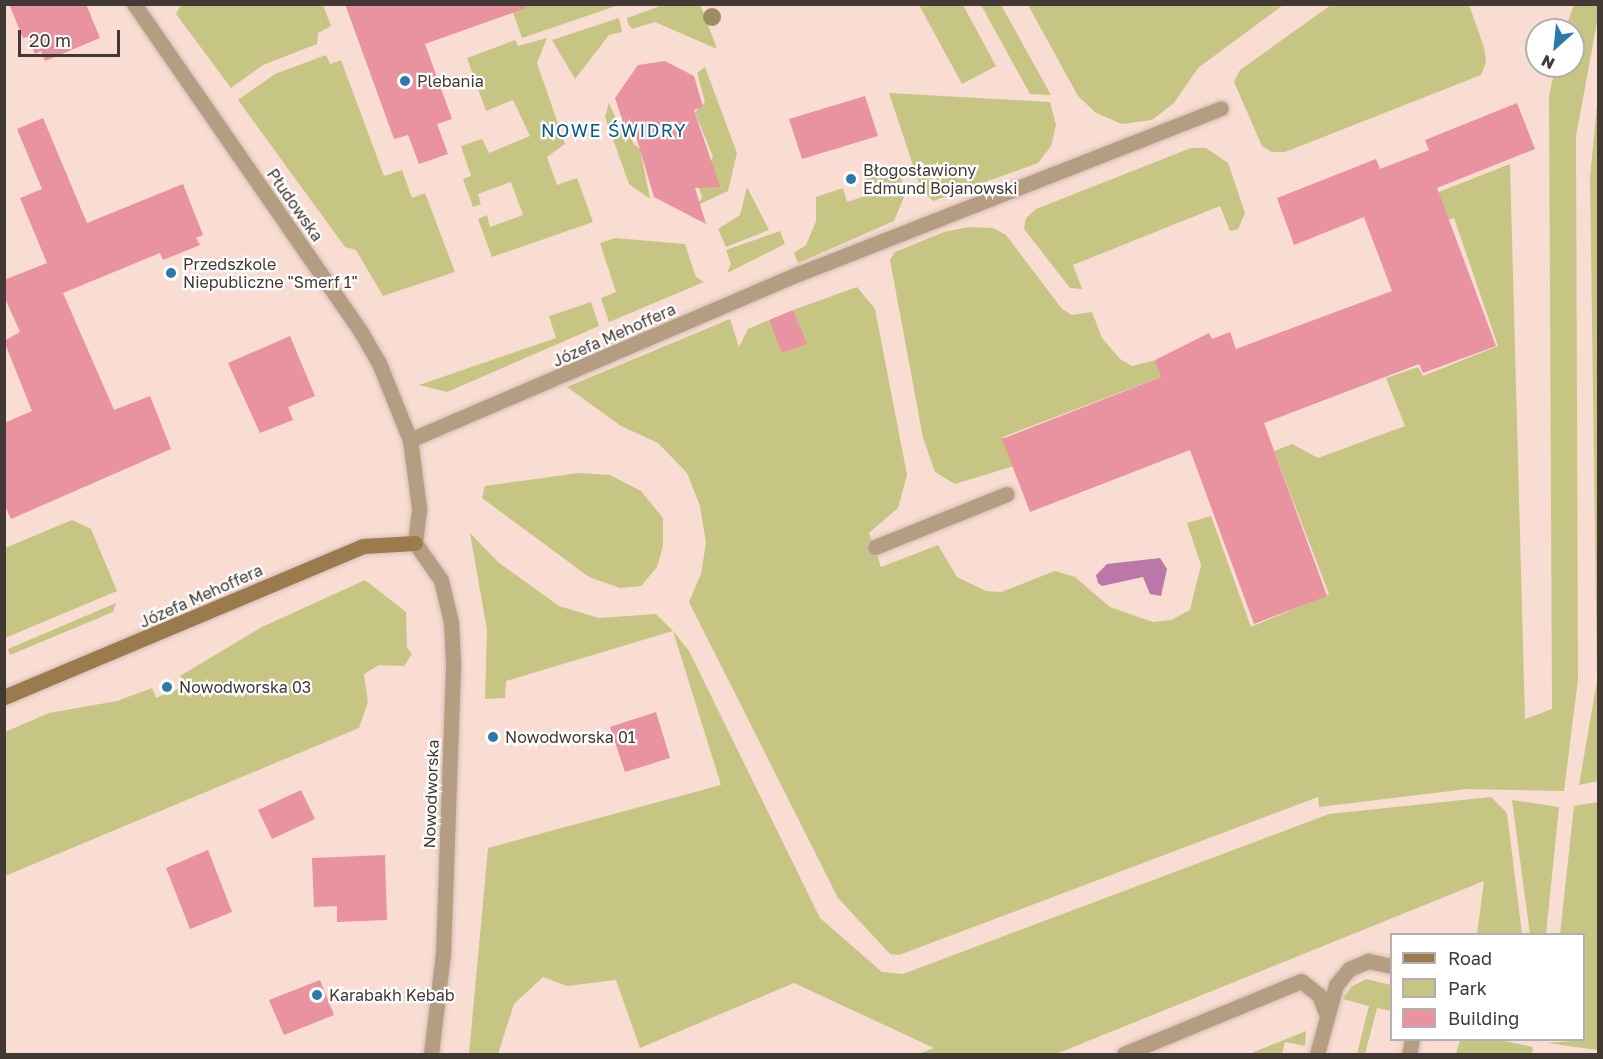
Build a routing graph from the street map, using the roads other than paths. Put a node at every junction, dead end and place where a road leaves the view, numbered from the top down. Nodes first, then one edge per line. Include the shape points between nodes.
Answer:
1 (134, 4) edge
2 (1221, 108) dead end
3 (410, 440) junction
4 (1007, 494) dead end
5 (415, 543) junction
6 (875, 546) dead end
7 (4, 697) edge
8 (1390, 966) edge
9 (1327, 1016) junction
10 (431, 1054) edge
11 (1124, 1054) edge
12 (1317, 1054) edge

1 - 3 street, Płudowska via 361,332 379,363
2 - 3 street, Józefa Mehoffera via 798,274
3 - 5 street, Płudowska via 419,508
4 - 6 street
5 - 7 street, Józefa Mehoffera via 363,546
5 - 10 street, Nowodworska via 441,580 451,622 453,662 443,954
8 - 9 street via 1368,961 1349,969 1336,985
9 - 11 street via 1319,995 1301,981
9 - 12 street

